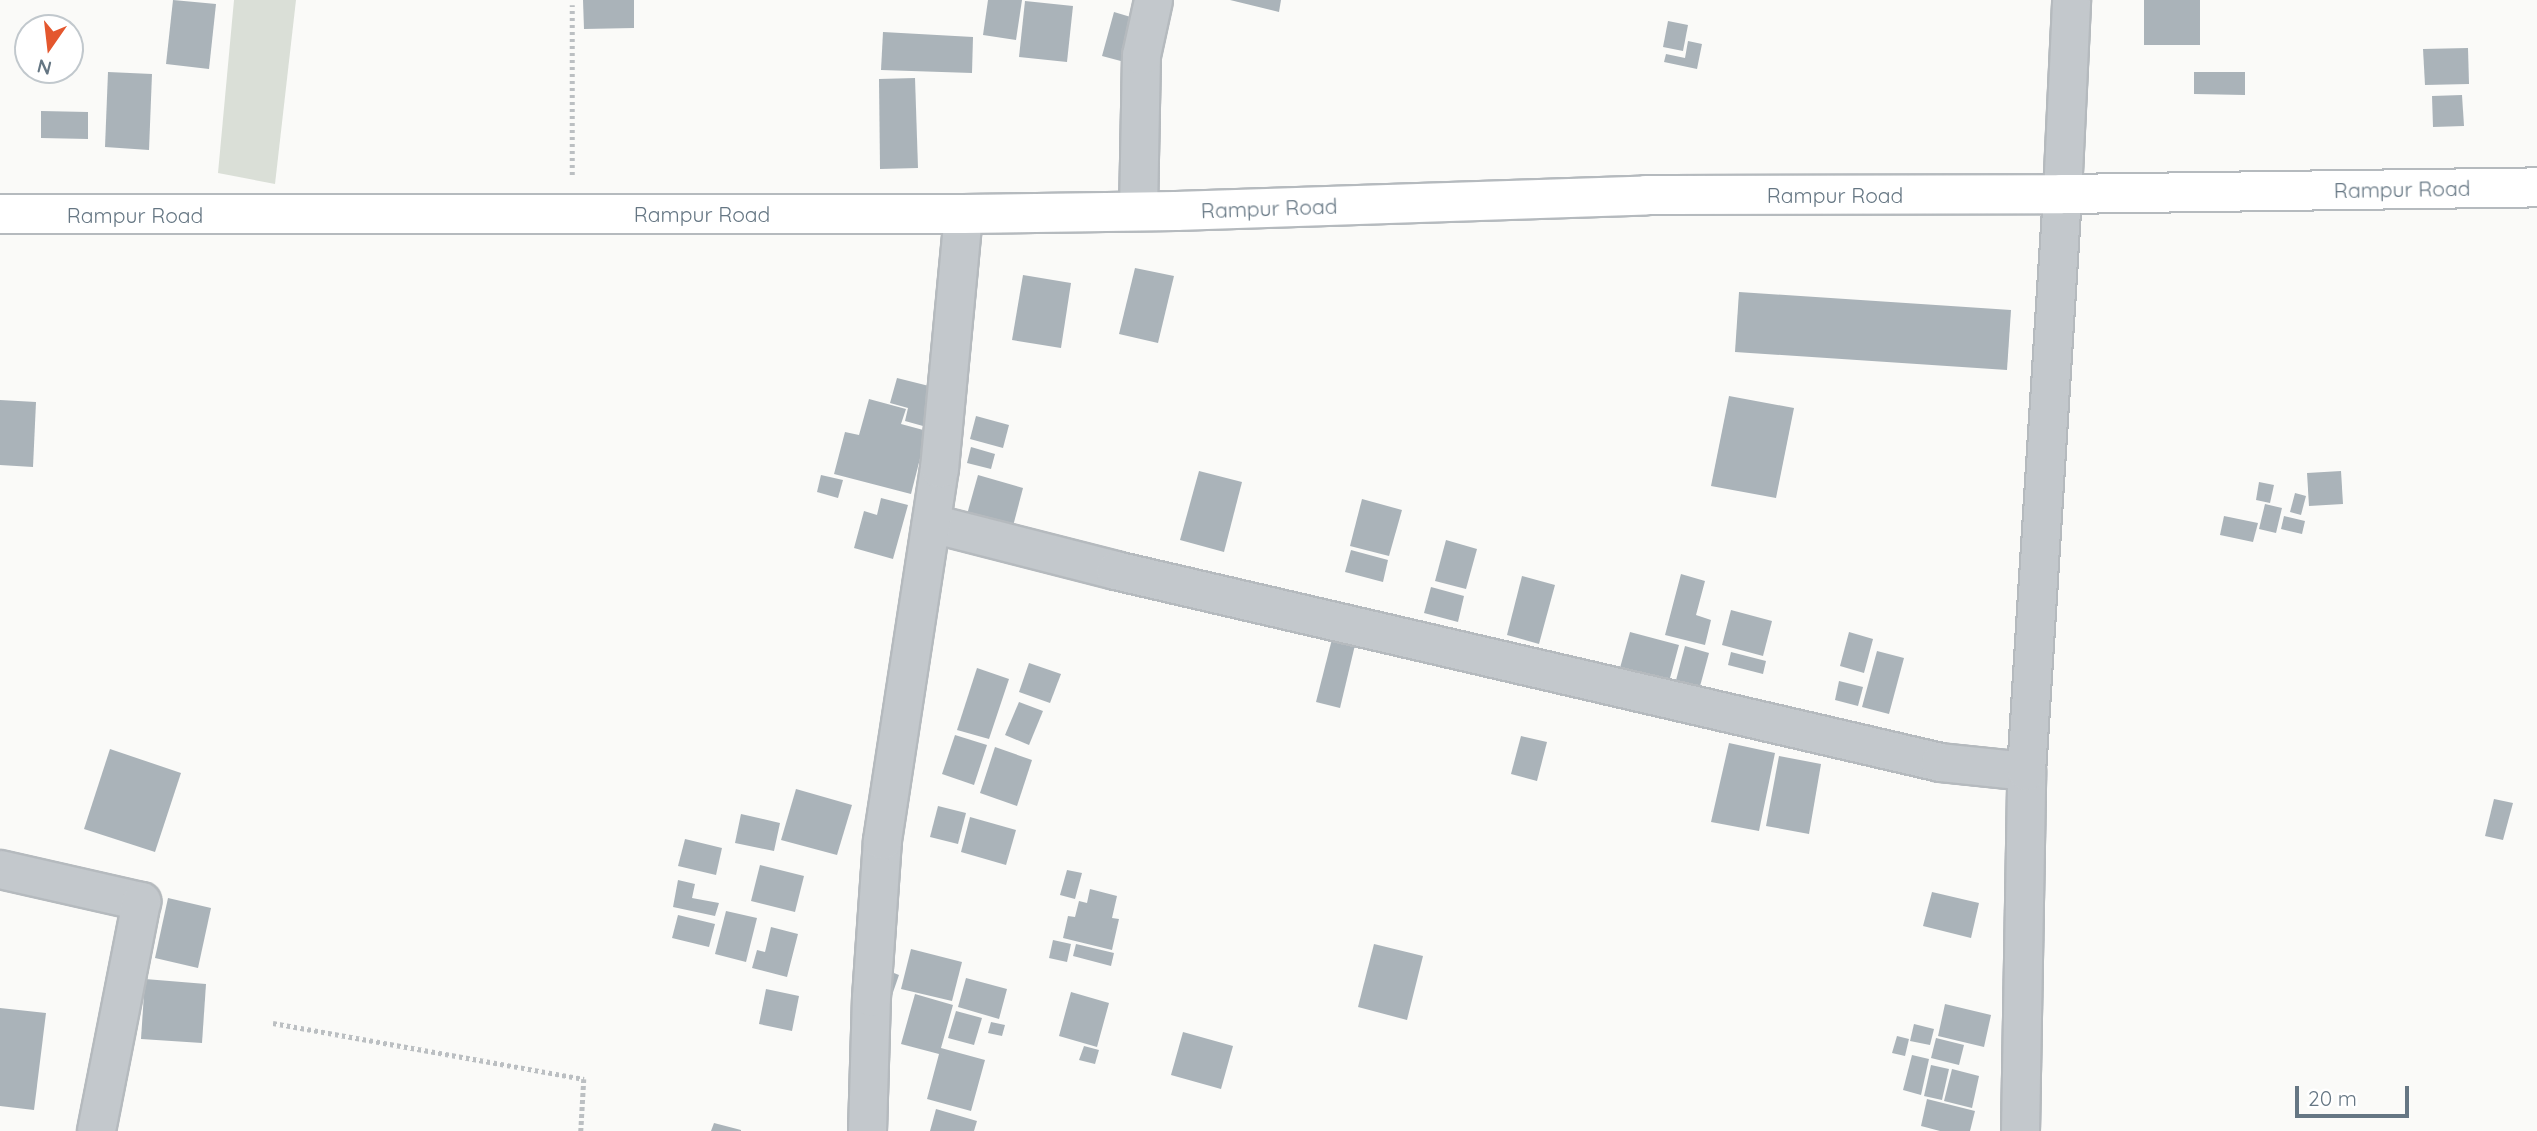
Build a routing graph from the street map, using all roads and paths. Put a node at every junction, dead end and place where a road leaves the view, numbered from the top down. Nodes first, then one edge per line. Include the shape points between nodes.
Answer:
1 (1153, 0) edge
2 (2071, 0) edge
3 (572, 5) dead end
4 (2537, 187) edge
5 (2062, 194) junction
6 (1138, 211) junction
7 (0, 214) edge
8 (572, 214) junction
9 (963, 214) junction
10 (931, 523) junction
11 (2025, 771) junction
12 (0, 869) edge
13 (273, 1023) dead end
14 (96, 1131) edge
15 (581, 1131) edge
16 (867, 1131) edge
17 (2020, 1131) edge

1 - 6 street via 1141,55
2 - 5 street
3 - 8 path
4 - 5 main road, Rampur Road
5 - 6 main road, Rampur Road via 1646,195
5 - 11 street
6 - 9 main road, Rampur Road
7 - 8 main road, Rampur Road
8 - 9 main road, Rampur Road
9 - 10 street
10 - 11 street via 1940,762
10 - 16 street via 882,840
11 - 17 street
12 - 14 street via 141,901
13 - 15 path via 584,1079

